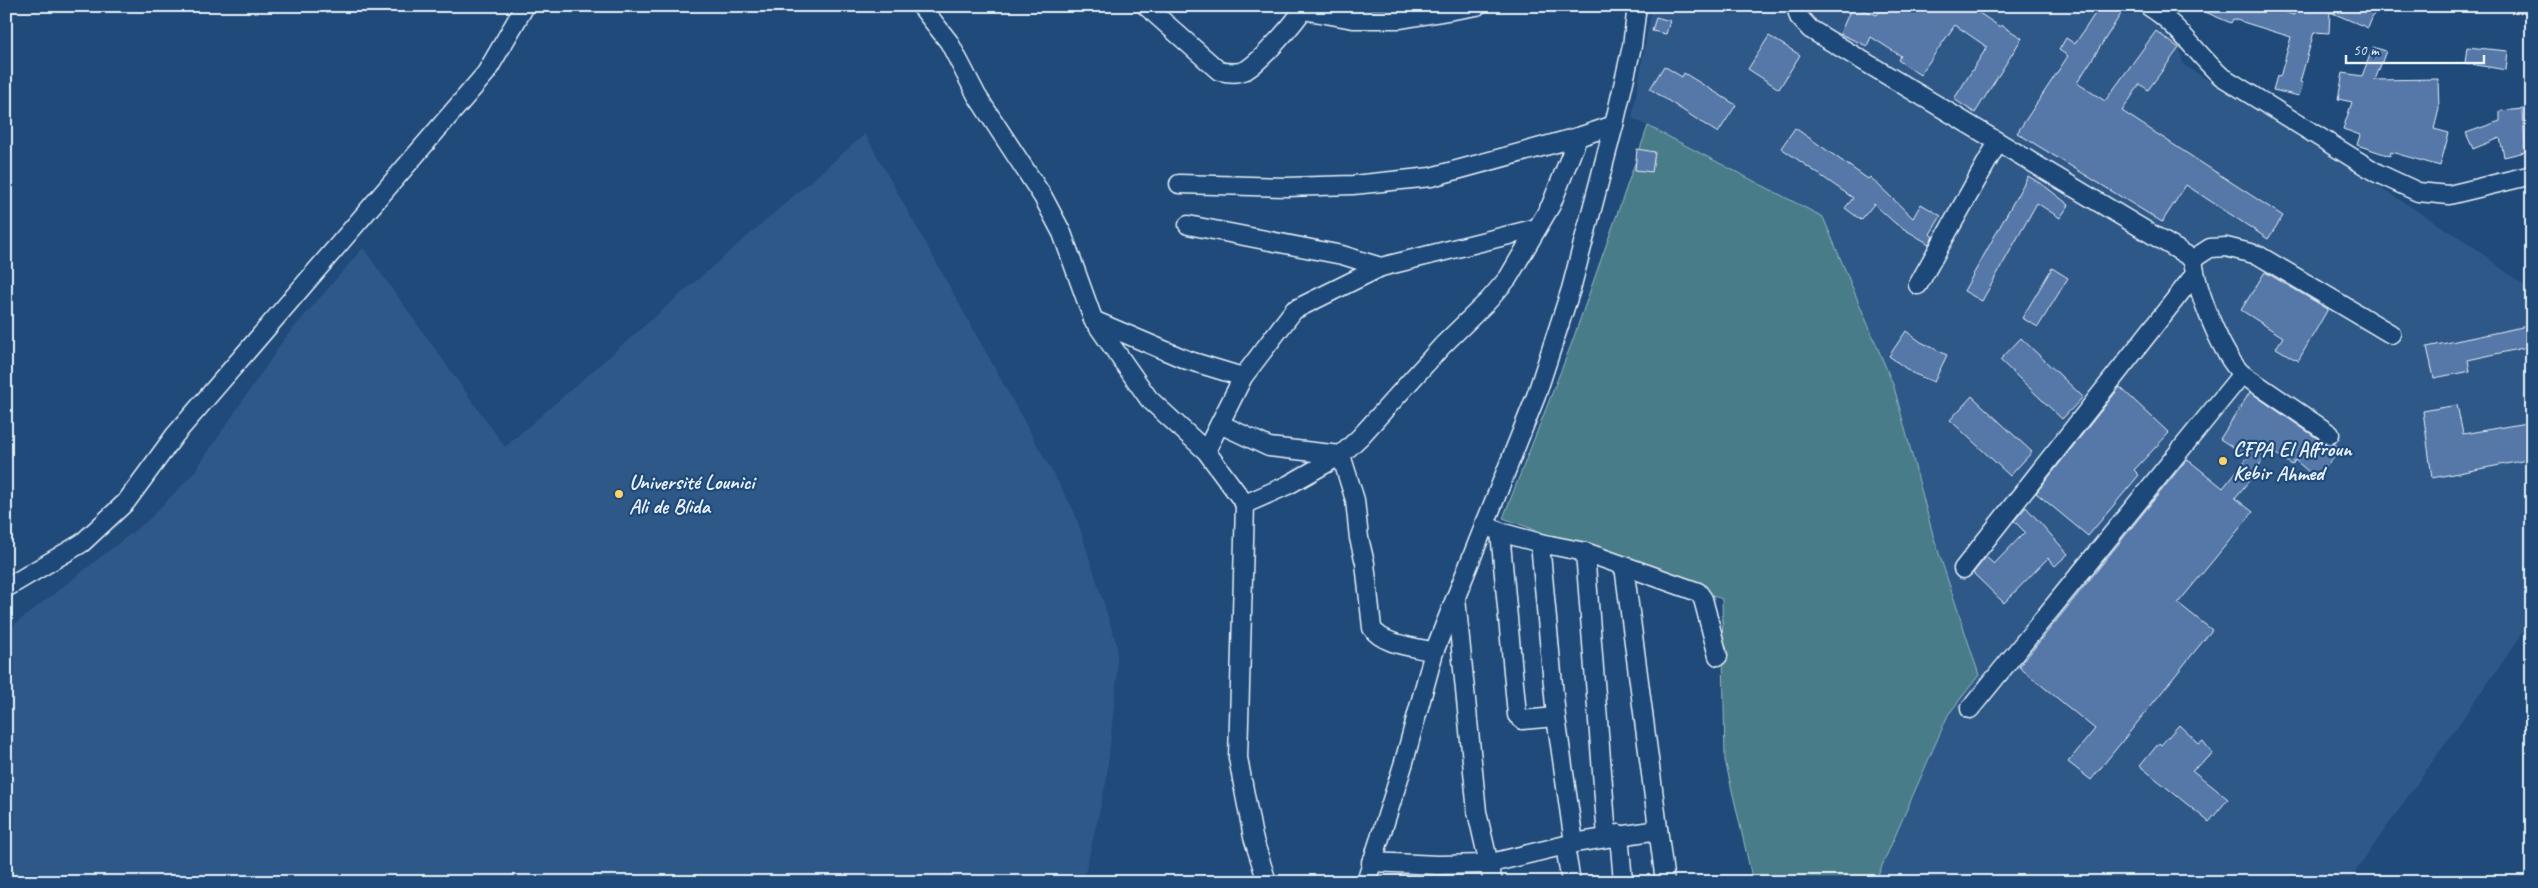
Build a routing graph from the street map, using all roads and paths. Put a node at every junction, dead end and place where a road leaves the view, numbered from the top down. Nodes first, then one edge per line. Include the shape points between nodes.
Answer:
1 (525, 6) edge
2 (921, 6) edge
3 (1146, 6) edge
4 (1477, 6) edge
5 (1637, 6) edge
6 (1796, 6) edge
7 (2148, 6) edge
8 (1304, 8) edge
9 (1614, 125) junction
10 (1578, 137) junction
11 (1998, 142) junction
12 (2532, 175) edge
13 (1179, 184) dead end
14 (1188, 225) dead end
15 (1537, 228) junction
16 (1381, 267) junction
17 (2194, 267) junction
18 (1918, 286) dead end
19 (1093, 320) junction
20 (2391, 334) dead end
21 (2242, 374) junction
22 (1243, 377) junction
23 (1220, 424) junction
24 (2330, 434) dead end
25 (1206, 451) junction
26 (1341, 455) junction
27 (1245, 504) junction
28 (1492, 528) junction
29 (1540, 543) junction
30 (1584, 552) junction
31 (1624, 566) junction
32 (1963, 569) dead end
33 (6, 588) edge
34 (1456, 594) junction
35 (1434, 652) junction
36 (1718, 656) dead end
37 (1970, 709) dead end
38 (1556, 716) junction
39 (1658, 830) junction
40 (1613, 836) junction
41 (1570, 844) junction
42 (1371, 862) junction
43 (1487, 864) junction
44 (1438, 873) edge
45 (1267, 882) edge
46 (1366, 882) edge
47 (1493, 882) edge
48 (1571, 882) edge
49 (1623, 882) edge
50 (1664, 882) edge

1 - 33 street via 486,73 182,428 126,502 82,543
2 - 19 street via 949,42 976,96 1043,196 1062,233
3 - 8 street via 1219,71 1233,74 1247,69 1274,44
4 - 8 street via 1401,19 1353,19
5 - 9 street via 1632,46
6 - 11 street via 1799,17 1810,29
7 - 12 street via 2173,25 2221,76 2377,172 2418,192 2449,195
9 - 10 street
9 - 28 street via 1571,289
10 - 13 street via 1431,177 1296,187
10 - 15 street via 1551,205
11 - 17 street
11 - 18 street
14 - 16 street via 1342,255
15 - 16 street
15 - 26 street via 1508,278
16 - 22 street via 1294,310
17 - 20 street via 2210,248 2226,247 2258,255
17 - 21 street via 2218,337 2231,364
17 - 32 street
19 - 22 street via 1187,360
19 - 25 street via 1149,399
21 - 24 street
21 - 37 street
22 - 23 street
23 - 25 street
23 - 26 street via 1269,446
25 - 27 street
26 - 27 street via 1288,485
26 - 35 street via 1355,500 1372,628 1384,639
27 - 45 street via 1238,758 1253,837
28 - 29 street
28 - 34 street
28 - 38 street via 1518,715 1522,720
29 - 30 street
29 - 38 street
30 - 31 street
30 - 40 street
31 - 36 street via 1698,592 1703,599
31 - 39 street
34 - 35 street
34 - 43 street via 1478,812
35 - 42 street via 1404,762
38 - 41 street
39 - 40 street
39 - 50 street
40 - 41 street
40 - 49 street
41 - 43 street
41 - 48 street
42 - 44 street
42 - 46 street
43 - 44 street
43 - 47 street

